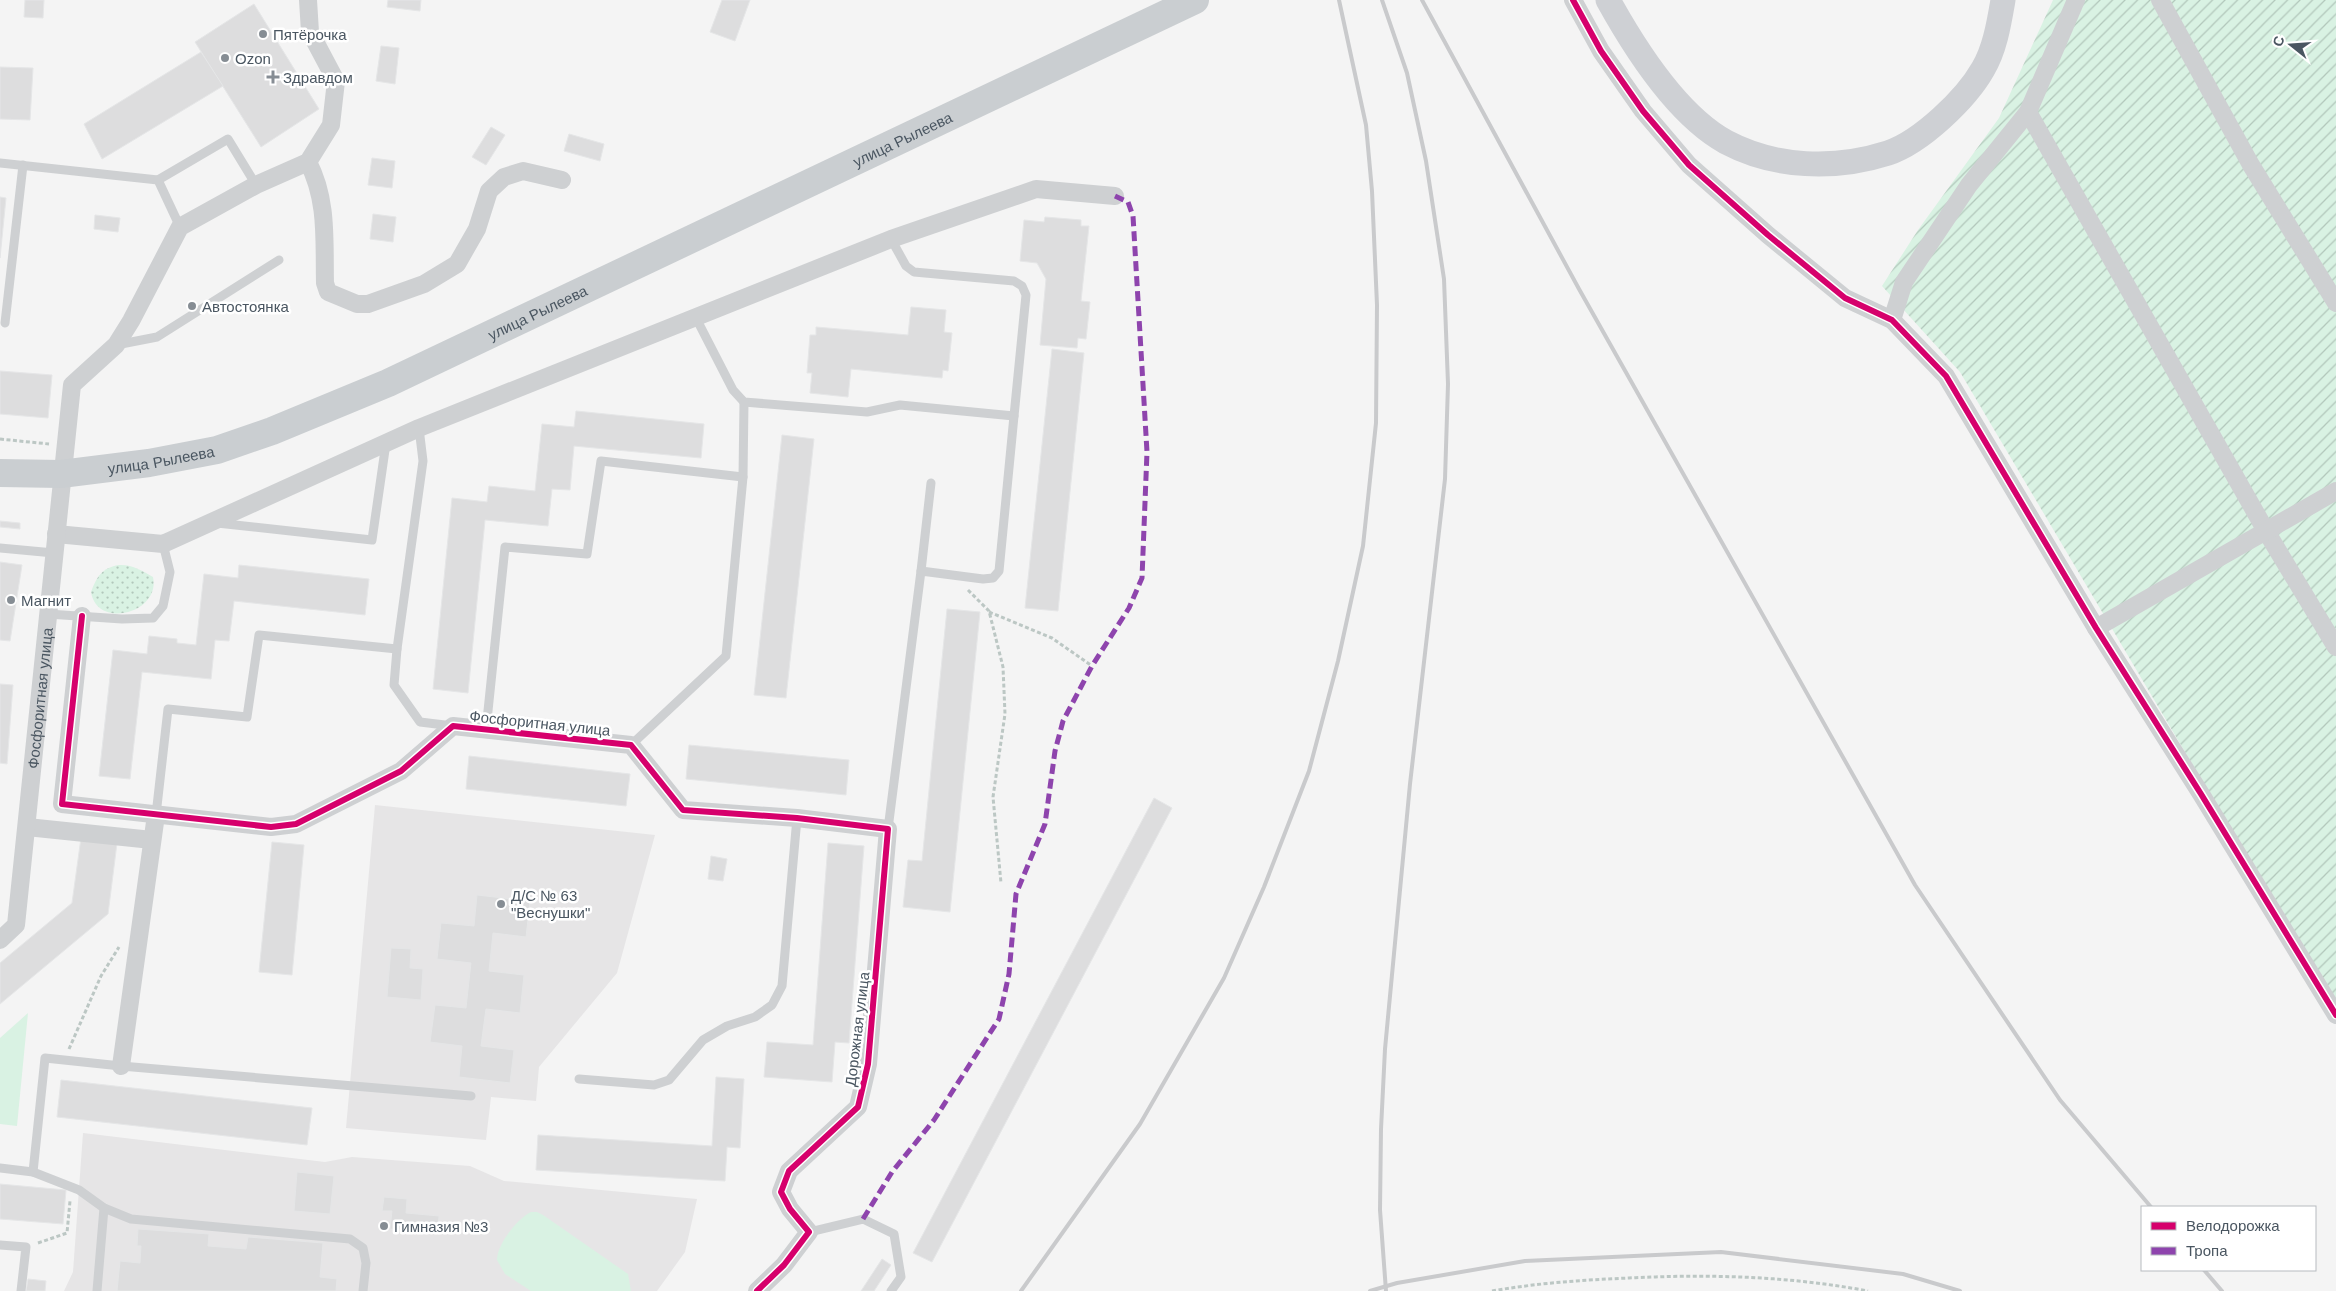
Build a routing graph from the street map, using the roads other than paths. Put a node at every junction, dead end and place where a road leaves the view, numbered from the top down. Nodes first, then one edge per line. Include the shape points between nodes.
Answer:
1 (308, 0) edge
2 (1195, 0) edge
3 (1573, 0) edge
4 (1608, 0) edge
5 (2003, 0) edge
6 (2076, 0) edge
7 (2160, 0) edge
8 (2028, 112) junction
9 (0, 162) edge
10 (308, 162) junction
11 (23, 165) junction
12 (158, 180) junction
13 (562, 180) dead end
14 (256, 185) junction
15 (1115, 196) dead end
16 (180, 227) junction
17 (891, 239) junction
18 (280, 260) dead end
19 (2336, 303) edge
20 (696, 318) junction
21 (1892, 320) junction
22 (5, 323) dead end
23 (116, 345) junction
24 (744, 402) junction
25 (1014, 416) junction
26 (419, 428) junction
27 (386, 443) junction
28 (0, 473) edge
29 (61, 474) junction
30 (743, 477) junction
31 (931, 483) dead end
32 (2336, 491) edge
33 (210, 523) junction
34 (2266, 531) junction
35 (56, 534) junction
36 (163, 544) junction
37 (0, 548) edge
38 (54, 553) junction
39 (921, 571) junction
40 (48, 614) junction
41 (82, 616) junction
42 (2096, 628) junction
43 (2336, 647) edge
44 (397, 649) junction
45 (453, 726) junction
46 (486, 730) junction
47 (632, 745) junction
48 (156, 815) junction
49 (797, 818) junction
50 (27, 827) junction
51 (888, 829) junction
52 (152, 840) junction
53 (0, 940) edge
54 (2336, 1015) edge
55 (121, 1066) junction
56 (579, 1079) dead end
57 (471, 1096) dead end
58 (0, 1168) edge
59 (33, 1172) junction
60 (104, 1208) junction
61 (809, 1232) junction
62 (0, 1245) edge
63 (21, 1291) edge
64 (97, 1291) edge
65 (363, 1291) edge
66 (757, 1291) edge
67 (891, 1291) edge

1 - 10 street via 310,32 336,81 331,125
2 - 29 main road, улица Рылеева via 388,383 217,450 149,463
3 - 21 street via 1600,51 1638,104 1689,164 1845,298
4 - 5 street via 1655,74 1681,104 1724,141 1781,162 1815,164 1854,162 1890,152 1929,129 1960,102 1984,68 1998,30
6 - 8 street
7 - 19 street via 2251,165
8 - 21 street via 1969,185 1904,282
8 - 34 street
9 - 11 lane
10 - 13 street via 318,180 324,211 325,283 328,292 357,304 368,304 424,284 457,264 477,229 490,191 504,177 523,171
10 - 14 street
11 - 12 lane
11 - 22 lane
12 - 14 lane via 228,139
12 - 16 lane
14 - 16 street
15 - 17 street via 1036,189
16 - 23 street, Фосфоритная улица
17 - 20 street
17 - 25 lane via 906,266 914,272 1014,280 1022,286 1026,295
18 - 23 lane via 157,337
20 - 24 lane via 732,390
20 - 26 street
21 - 42 street via 1946,376
23 - 29 street, Фосфоритная улица via 72,385
24 - 25 lane via 867,412 900,405
24 - 30 lane
25 - 39 lane via 999,571 993,578 984,579
26 - 27 street
26 - 44 lane via 423,461
27 - 33 street
27 - 33 lane via 372,540
28 - 29 main road, улица Рылеева
29 - 35 street, Фосфоритная улица
30 - 46 lane via 601,461 587,554 505,547
30 - 47 lane via 726,656
31 - 39 lane
32 - 34 street
33 - 36 street
34 - 42 street
34 - 43 street
35 - 36 street
35 - 38 street, Фосфоритная улица
36 - 41 lane via 170,572 163,606 153,618
37 - 38 lane
38 - 40 street, Фосфоритная улица
39 - 51 lane
40 - 41 lane
40 - 50 street, Фосфоритная улица
41 - 48 street, Фосфоритная улица via 62,804
42 - 54 street
44 - 45 lane via 394,685 420,722
44 - 48 lane via 258,635 247,717 168,709
45 - 46 street, Фосфоритная улица
45 - 48 street, Фосфоритная улица via 401,771 296,824 271,827
46 - 47 street, Фосфоритная улица
47 - 49 street via 683,810
48 - 52 street
49 - 51 street
49 - 56 lane via 782,986 772,1005 755,1017 727,1026 703,1040 669,1080 654,1085
50 - 52 street
50 - 53 street, Фосфоритная улица via 16,924
51 - 61 street, Дорожная улица via 868,1064 858,1107 789,1171 781,1192
52 - 55 street
55 - 57 lane
55 - 59 lane via 45,1058
58 - 59 lane
59 - 60 lane via 79,1190
60 - 64 lane
60 - 65 lane via 132,1219 350,1239 363,1248 366,1263
61 - 66 street via 784,1265
61 - 67 lane via 863,1219 894,1234 900,1277
62 - 63 lane via 26,1248

